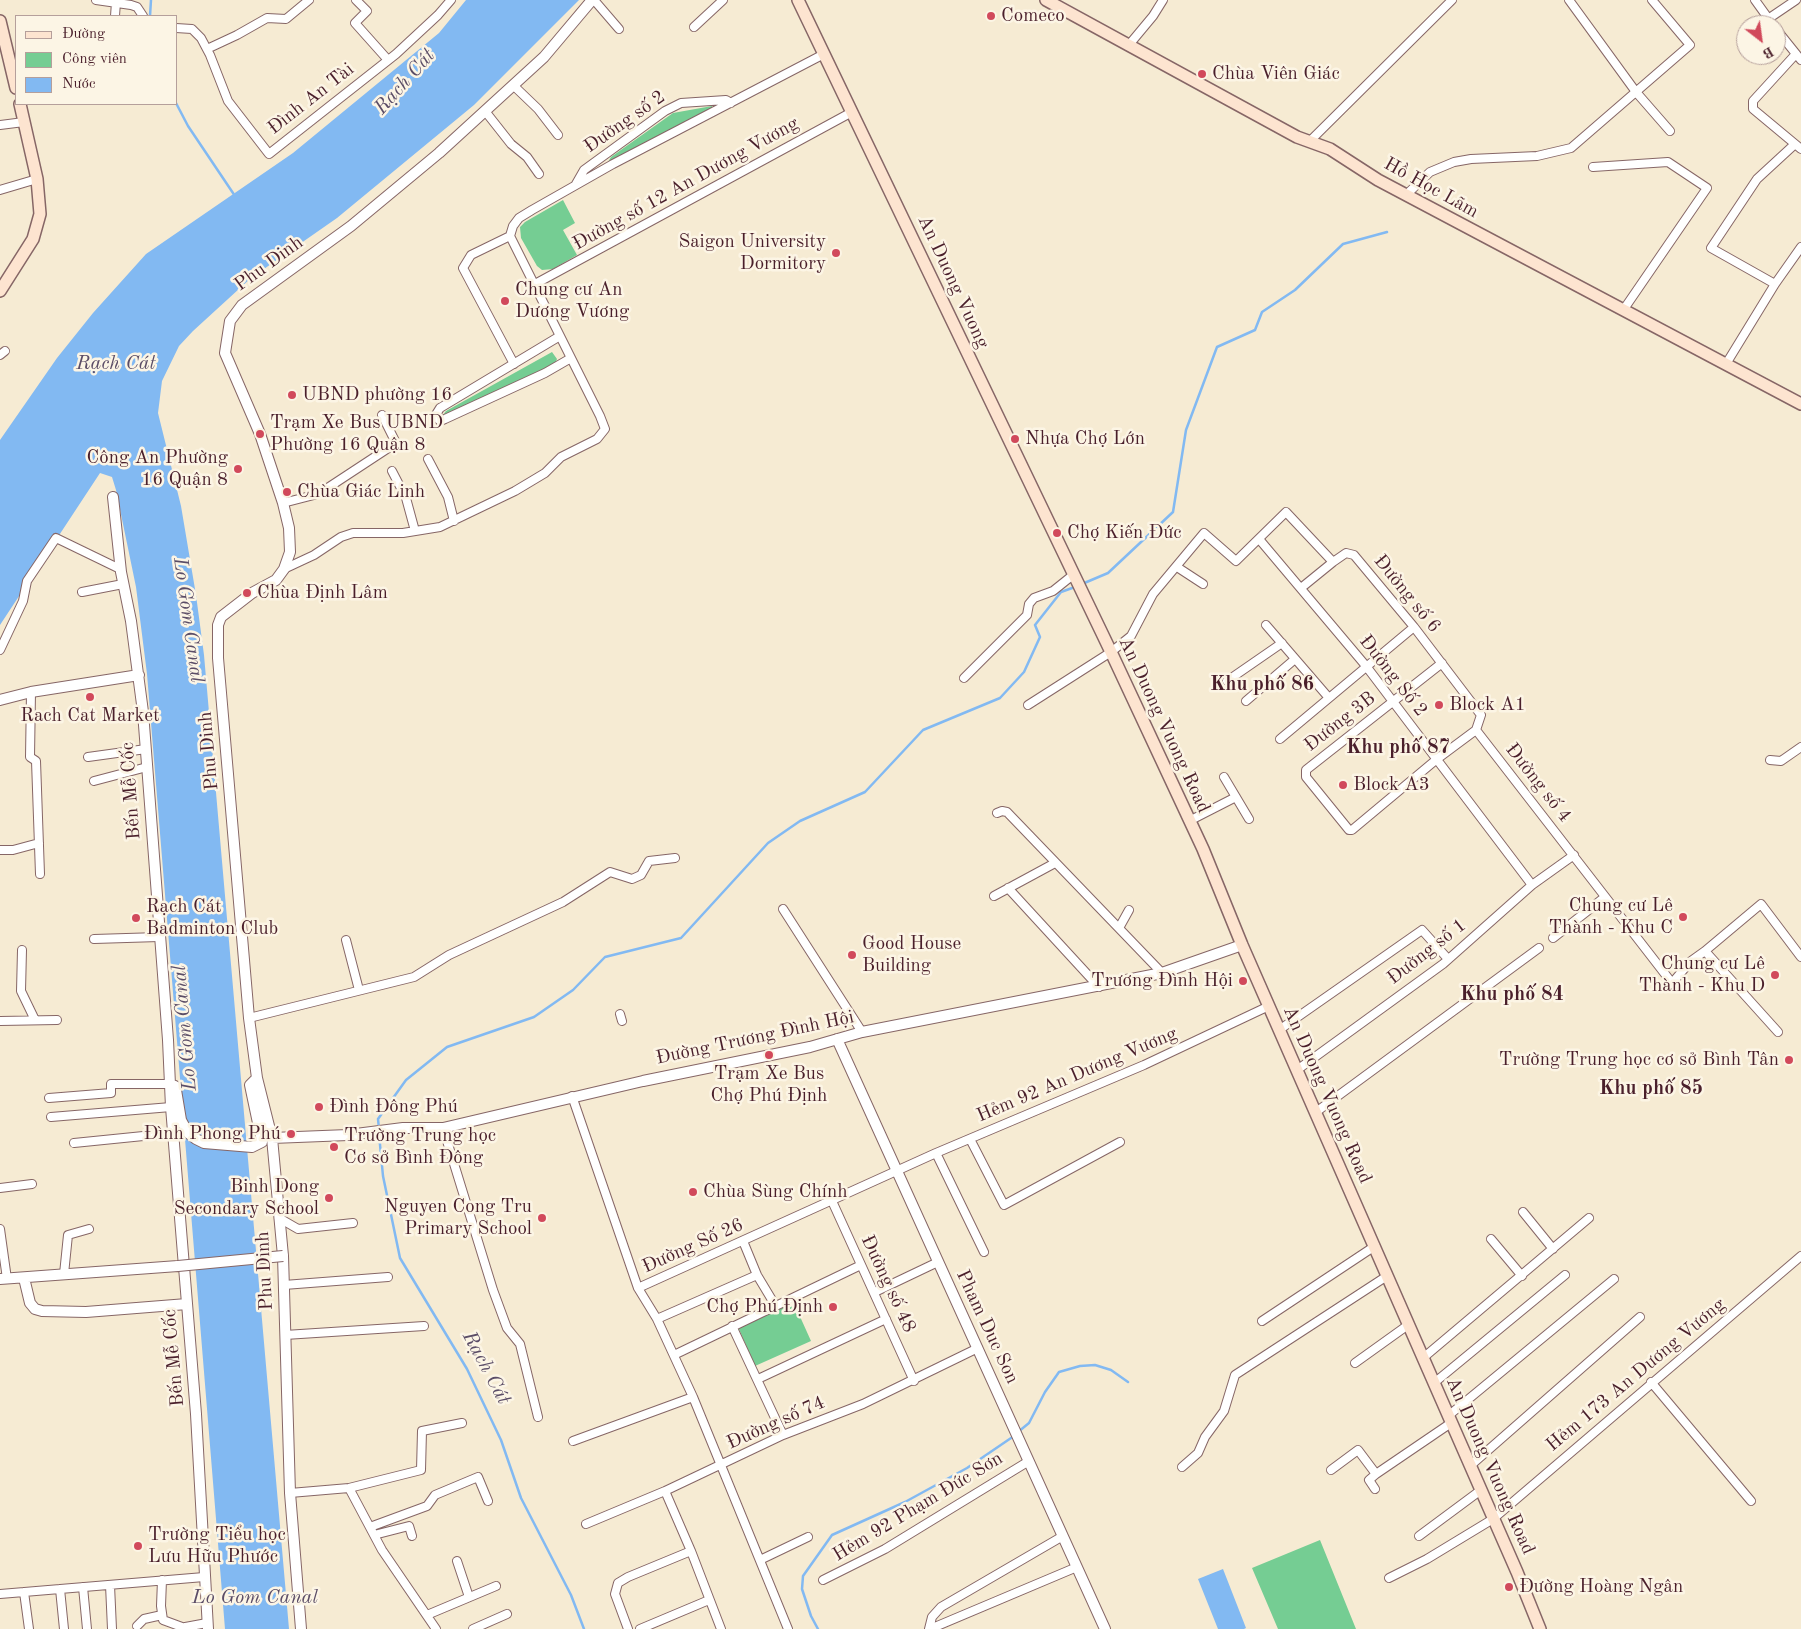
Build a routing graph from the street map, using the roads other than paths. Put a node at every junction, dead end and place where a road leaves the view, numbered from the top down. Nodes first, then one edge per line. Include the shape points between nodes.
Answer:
1 (99, 0) edge
2 (309, 0) edge
3 (356, 0) edge
4 (451, 0) edge
5 (593, 0) edge
6 (723, 0) edge
7 (798, 0) edge
8 (1046, 0) edge
9 (1163, 0) edge
10 (1452, 0) edge
11 (1569, 0) edge
12 (1652, 0) edge
13 (1755, 0) edge
14 (1796, 0) edge
15 (116, 2) junction
16 (115, 15) edge
17 (142, 15) edge
18 (1766, 15) edge
19 (1779, 15) edge
20 (0, 25) edge
21 (694, 27) dead end
22 (178, 28) edge
23 (619, 29) dead end
24 (1786, 42) edge
25 (1128, 46) junction
26 (207, 49) junction
27 (5, 54) edge
28 (824, 54) junction
29 (1798, 58) edge
30 (388, 60) junction
31 (15, 85) edge
32 (514, 86) junction
33 (1636, 92) junction
34 (731, 103) junction
35 (20, 105) edge
36 (485, 111) junction
37 (852, 112) junction
38 (24, 122) junction
39 (0, 125) edge
40 (1670, 131) dead end
41 (558, 135) dead end
42 (1311, 140) junction
43 (1798, 146) edge
44 (1593, 167) dead end
45 (539, 174) dead end
46 (37, 179) junction
47 (576, 184) junction
48 (0, 190) edge
49 (1406, 195) junction
50 (510, 236) junction
51 (1801, 247) edge
52 (536, 284) junction
53 (1775, 284) junction
54 (0, 291) edge
55 (1624, 309) junction
56 (560, 336) junction
57 (571, 358) junction
58 (514, 364) junction
59 (1726, 364) junction
60 (1801, 404) edge
61 (382, 415) dead end
62 (428, 460) dead end
63 (392, 471) dead end
64 (114, 497) dead end
65 (283, 503) junction
66 (454, 521) junction
67 (415, 531) junction
68 (1260, 539) junction
69 (1333, 562) junction
70 (1177, 568) junction
71 (120, 569) junction
72 (284, 569) junction
73 (1074, 577) junction
74 (123, 584) junction
75 (1203, 584) dead end
76 (1301, 588) junction
77 (82, 592) dead end
78 (1266, 625) dead end
79 (1414, 627) junction
80 (1282, 643) junction
81 (0, 650) edge
82 (1111, 652) junction
83 (1295, 659) junction
84 (1442, 664) junction
85 (1366, 666) junction
86 (139, 675) junction
87 (964, 678) dead end
88 (1227, 681) dead end
89 (31, 692) junction
90 (1329, 698) junction
91 (0, 700) edge
92 (1246, 701) dead end
93 (1393, 701) junction
94 (1028, 705) dead end
95 (1476, 730) junction
96 (1280, 739) dead end
97 (1801, 748) edge
98 (146, 750) junction
99 (88, 757) dead end
100 (1437, 759) junction
101 (1770, 760) dead end
102 (147, 766) junction
103 (1224, 777) dead end
104 (94, 780) dead end
105 (1236, 797) junction
106 (997, 813) dead end
107 (1249, 819) dead end
108 (1189, 821) junction
109 (39, 843) junction
110 (0, 850) edge
111 (1574, 855) junction
112 (675, 858) dead end
113 (1055, 863) junction
114 (40, 874) dead end
115 (1532, 885) junction
116 (1008, 888) junction
117 (994, 896) dead end
118 (1605, 897) junction
119 (783, 909) dead end
120 (1130, 910) dead end
121 (1119, 928) junction
122 (159, 937) junction
123 (1554, 938) dead end
124 (94, 939) dead end
125 (346, 940) dead end
126 (1242, 945) junction
127 (1539, 948) dead end
128 (22, 950) dead end
129 (1705, 951) junction
130 (1801, 957) edge
131 (1448, 959) junction
132 (1162, 973) junction
133 (1099, 987) junction
134 (359, 990) junction
135 (1269, 1006) junction
136 (249, 1018) junction
137 (36, 1020) junction
138 (57, 1020) dead end
139 (0, 1021) edge
140 (1279, 1030) junction
141 (862, 1032) junction
142 (1778, 1032) dead end
143 (837, 1040) junction
144 (1297, 1070) junction
145 (257, 1078) junction
146 (169, 1084) junction
147 (572, 1096) junction
148 (49, 1098) dead end
149 (174, 1106) junction
150 (1316, 1112) junction
151 (51, 1117) dead end
152 (443, 1128) junction
153 (173, 1133) junction
154 (272, 1138) junction
155 (970, 1139) junction
156 (1120, 1142) dead end
157 (74, 1143) dead end
158 (936, 1153) junction
159 (896, 1171) junction
160 (32, 1184) dead end
161 (0, 1188) edge
162 (832, 1200) junction
163 (1523, 1212) dead end
164 (279, 1218) junction
165 (1589, 1218) dead end
166 (353, 1222) dead end
167 (0, 1229) edge
168 (89, 1229) dead end
169 (1490, 1238) dead end
170 (743, 1241) junction
171 (1375, 1246) junction
172 (1553, 1249) junction
173 (984, 1252) dead end
174 (283, 1256) junction
175 (1801, 1256) edge
176 (938, 1262) junction
177 (861, 1265) junction
178 (64, 1274) junction
179 (757, 1274) junction
180 (1565, 1275) dead end
181 (1387, 1276) junction
182 (1522, 1276) junction
183 (388, 1277) dead end
184 (24, 1278) junction
185 (3, 1279) edge
186 (1614, 1279) dead end
187 (284, 1285) junction
188 (638, 1288) junction
189 (875, 1292) junction
190 (187, 1304) junction
191 (775, 1305) junction
192 (1640, 1317) dead end
193 (657, 1319) junction
194 (886, 1319) junction
195 (1262, 1321) dead end
196 (1408, 1325) junction
197 (424, 1326) dead end
198 (732, 1326) junction
199 (285, 1335) junction
200 (978, 1348) junction
201 (674, 1355) junction
202 (1422, 1358) junction
203 (1355, 1362) dead end
204 (758, 1379) junction
205 (914, 1381) junction
206 (1651, 1382) junction
207 (1434, 1383) junction
208 (693, 1397) junction
209 (538, 1416) dead end
210 (1450, 1419) junction
211 (462, 1423) dead end
212 (783, 1434) junction
213 (573, 1441) dead end
214 (1029, 1461) junction
215 (722, 1465) junction
216 (1470, 1466) junction
217 (1182, 1467) dead end
218 (1331, 1470) dead end
219 (1376, 1474) junction
220 (349, 1488) junction
221 (1376, 1489) dead end
222 (1481, 1490) junction
223 (665, 1491) junction
224 (290, 1493) junction
225 (488, 1500) dead end
226 (1751, 1501) dead end
227 (1494, 1518) junction
228 (586, 1524) dead end
229 (370, 1527) junction
230 (374, 1536) junction
231 (412, 1536) dead end
232 (1063, 1536) junction
233 (1419, 1536) dead end
234 (808, 1537) dead end
235 (691, 1551) junction
236 (760, 1560) junction
237 (457, 1561) dead end
238 (1077, 1567) junction
239 (204, 1577) junction
240 (1389, 1578) dead end
241 (162, 1580) junction
242 (823, 1580) dead end
243 (110, 1585) junction
244 (496, 1586) dead end
245 (83, 1587) junction
246 (60, 1589) junction
247 (24, 1592) junction
248 (0, 1594) edge
249 (469, 1597) junction
250 (709, 1600) junction
251 (507, 1614) dead end
252 (162, 1615) junction
253 (426, 1615) junction
254 (138, 1626) dead end
255 (207, 1626) edge
256 (180, 1628) edge
257 (28, 1629) edge
258 (64, 1629) edge
259 (86, 1629) edge
260 (112, 1629) edge
261 (301, 1629) edge
262 (436, 1629) edge
263 (473, 1629) edge
264 (628, 1629) edge
265 (640, 1629) edge
266 (720, 1629) edge
267 (788, 1629) edge
268 (929, 1629) edge
269 (1105, 1629) edge
270 (1540, 1629) edge

1 - 15 street
2 - 26 street via 286,19 266,18
3 - 30 street via 367,11 355,22
4 - 30 street, Đình An Tài
5 - 23 street
5 - 32 street, Phu Dinh
6 - 21 street
7 - 28 main road, An Duong Vuong
8 - 25 main road, Hồ Học Lãm
9 - 25 street
10 - 42 street
11 - 33 street
12 - 33 street via 1690,45
13 - 18 street
14 - 19 street
15 - 16 street
15 - 17 street via 136,7
20 - 27 main road
22 - 26 street, Đình An Tài via 192,29
24 - 29 street
25 - 42 main road, Hồ Học Lãm via 1298,137
26 - 30 street, Đình An Tài via 224,94 269,154
27 - 31 main road
28 - 34 street, Đường số 2
28 - 37 main road, An Duong Vuong
29 - 43 street via 1753,101 1753,109
32 - 36 street, Phu Dinh
32 - 41 street
33 - 40 street
33 - 49 street via 1571,148 1537,156 1454,162 1430,172
34 - 47 street, Đường số 2
34 - 47 street, Đường số 2 via 703,100 673,107 584,170
35 - 38 main road
36 - 45 street
36 - 65 street, Phu Dinh via 439,153 308,258 242,305 230,321 225,353 260,434
37 - 52 street, Đường số 12 An Dương Vương
37 - 73 main road, An Duong Vuong
38 - 39 street
38 - 46 main road
42 - 49 main road, Hồ Học Lãm
43 - 53 street via 1757,179 1711,248
44 - 55 street via 1666,161 1707,188
46 - 48 street
46 - 54 main road via 41,199 38,227
47 - 50 street, Đường số 2 via 519,218
49 - 55 main road, Hồ Học Lãm
50 - 52 street
50 - 58 street via 471,255 464,268
51 - 53 street
52 - 56 street
53 - 59 street
55 - 59 main road, Hồ Học Lãm
56 - 57 street
56 - 58 street
57 - 58 street via 445,419 437,419 435,412 440,408
57 - 66 street via 605,429 585,447 561,457 545,473
59 - 60 main road, Hồ Học Lãm
61 - 65 street via 396,444 326,489
62 - 66 street via 448,497
63 - 67 street via 406,498
64 - 71 street, Bến Mễ Cốc
65 - 72 street, Phu Dinh via 290,552
66 - 67 street
67 - 72 street via 353,533
68 - 69 street via 1286,512
68 - 70 street via 1236,561 1204,533
68 - 76 street, Đường Số 2
69 - 76 street
69 - 79 street, Đường số 6 via 1346,553 1354,556
70 - 75 street
70 - 82 street via 1153,594 1131,636
71 - 74 street, Bến Mễ Cốc
71 - 81 street via 56,538 27,581 23,601
72 - 136 street, Phu Dinh via 276,580 252,593 221,618 218,625 218,658
73 - 82 main road, An Duong Vuong Road
73 - 87 street via 1053,591 1034,598 1027,614
74 - 77 street
74 - 86 street, Bến Mễ Cốc
76 - 85 street, Đường Số 2
78 - 80 street
79 - 84 street, Đường số 6
79 - 85 street
80 - 83 street
80 - 88 street
82 - 94 street
82 - 108 main road, An Duong Vuong Road
83 - 90 street
83 - 92 street
84 - 93 street, Đường 3B
84 - 95 street, Đường số 6 via 1482,715
85 - 90 street
85 - 93 street, Đường Số 2
86 - 89 street
86 - 98 street, Bến Mễ Cốc
89 - 91 street
89 - 109 street via 30,757 36,760
90 - 96 street
93 - 100 street, Đường Số 2
93 - 100 street, Đường 3B via 1306,770 1306,777 1352,830
95 - 100 street
95 - 111 street, Đường số 4
97 - 101 street via 1781,761
98 - 99 street
98 - 102 street, Bến Mễ Cốc
100 - 115 street, Đường Số 2
102 - 104 street
102 - 122 street, Bến Mễ Cốc
103 - 105 street
105 - 107 street
105 - 108 street
106 - 113 street via 1008,812
108 - 126 main road, An Duong Vuong Road
109 - 110 street
109 - 114 street
111 - 115 street, Đường số 1
111 - 118 street, Đường số 4
112 - 134 street via 649,861 641,875 632,879 610,872 563,902 449,955 414,976
113 - 116 street
113 - 121 street
115 - 131 street, Đường số 1
116 - 117 street
116 - 133 street
118 - 123 street
118 - 129 street, Đường số 4 via 1672,983 1691,961
119 - 141 street
120 - 121 street
121 - 132 street
122 - 124 street
122 - 146 street, Bến Mễ Cốc
125 - 134 street
126 - 132 street, Đường Trương Đình Hội
126 - 135 main road, An Duong Vuong Road
127 - 150 street
128 - 137 street via 21,991
129 - 130 street via 1761,904
129 - 142 street
131 - 140 street via 1422,930
131 - 144 street, Đường số 1
132 - 133 street, Đường Trương Đình Hội
133 - 141 street, Đường Trương Đình Hội
134 - 136 street
135 - 140 main road, An Duong Vuong Road
135 - 155 street, Hẻm 92 An Dương Vương via 1144,1065
136 - 145 street, Phu Dinh
137 - 138 street
137 - 139 street
140 - 144 main road, An Duong Vuong Road
141 - 143 street, Đường Trương Đình Hội
143 - 147 street, Đường Trương Đình Hội
143 - 159 street, Pham Duc Son
144 - 150 main road, An Duong Vuong Road
145 - 149 street via 250,1085 262,1139 256,1146 204,1143 188,1133
145 - 154 street, Phu Dinh
146 - 148 street via 111,1084 111,1093
146 - 149 street, Bến Mễ Cốc via 176,1090
147 - 152 street, Đường Trương Đình Hội
147 - 188 street
149 - 151 street
149 - 153 street, Bến Mễ Cốc
150 - 171 main road, An Duong Vuong Road
152 - 154 street, Đường Trương Đình Hội
152 - 209 street via 493,1290 507,1328 520,1344
153 - 157 street
153 - 190 street, Bến Mễ Cốc
154 - 164 street, Phu Dinh
155 - 156 street via 1004,1206
155 - 158 street, Hẻm 92 An Dương Vương
158 - 159 street, Hẻm 92 An Dương Vương
158 - 173 street
159 - 162 street, Đường Số 26
159 - 176 street, Pham Duc Son
160 - 161 street
162 - 170 street, Đường Số 26
162 - 177 street, Đường số 48
163 - 172 street
164 - 166 street via 298,1229
164 - 174 street, Phu Dinh
165 - 172 street
167 - 185 street
168 - 178 street via 68,1235
169 - 182 street
170 - 179 street
170 - 188 street, Đường Số 26
171 - 181 main road, An Duong Vuong Road
171 - 195 street
172 - 182 street
174 - 178 street, bridge
174 - 187 street, Phu Dinh
175 - 206 street, Hẻm 173 An Dương Vương
176 - 189 street, Đường số 48
176 - 200 street, Pham Duc Son
177 - 189 street, Đường số 48
177 - 191 street
178 - 184 street
179 - 191 street
179 - 193 street
180 - 207 street
181 - 196 main road, An Duong Vuong Road
181 - 217 street via 1235,1375 1224,1412 1205,1436 1198,1453
182 - 202 street
183 - 187 street
184 - 185 street
184 - 190 street via 30,1303 42,1311 86,1312
186 - 210 street
187 - 199 street, Phu Dinh
188 - 193 street
189 - 194 street, Đường số 48
190 - 239 street, Bến Mễ Cốc
191 - 198 street
192 - 216 street
193 - 201 street
194 - 204 street
194 - 205 street, Đường số 48
196 - 202 main road, An Duong Vuong Road
196 - 203 street
197 - 199 street
198 - 201 street
198 - 204 street
199 - 224 street, Phu Dinh
200 - 205 street, Đường số 74
200 - 214 street, Pham Duc Son
201 - 208 street
202 - 207 main road, An Duong Vuong Road
204 - 212 street
205 - 212 street, Đường số 74
206 - 226 street
206 - 227 street, Hẻm 173 An Dương Vương
207 - 210 main road, An Duong Vuong Road
208 - 213 street
208 - 215 street
210 - 216 main road, An Duong Vuong Road
210 - 219 street
211 - 220 street via 422,1431 421,1470
212 - 215 street, Đường số 74
214 - 232 street, Pham Duc Son
214 - 242 street, Hẻm 92 Phạm Đức Sơn via 885,1549
215 - 223 street, Đường số 74
215 - 236 street
216 - 222 main road, An Duong Vuong Road
218 - 219 street via 1358,1450
219 - 221 street via 1368,1480
220 - 224 street
220 - 229 street
222 - 227 main road, An Duong Vuong Road
222 - 233 street
223 - 228 street, Đường số 74
223 - 235 street
224 - 261 street, Phu Dinh
225 - 229 street via 478,1477 434,1495 427,1506
227 - 240 street, Hẻm 173 An Dương Vương
227 - 270 main road, An Duong Vuong Road
229 - 230 street
230 - 231 street via 408,1526
230 - 253 street
232 - 238 street, Pham Duc Son
232 - 268 street via 941,1607 932,1617
234 - 236 street
235 - 250 street
235 - 264 street via 618,1583 615,1594
236 - 267 street
237 - 249 street
238 - 268 street
238 - 269 street, Pham Duc Son
239 - 241 street
239 - 255 street, Bến Mễ Cốc
241 - 243 street
241 - 252 street
243 - 245 street
243 - 260 street
244 - 249 street
245 - 246 street
245 - 259 street
246 - 247 street
246 - 258 street
247 - 248 street
247 - 257 street
249 - 253 street
250 - 265 street
250 - 266 street
251 - 263 street
252 - 254 street via 144,1619
252 - 256 street via 163,1620
253 - 262 street
255 - 256 street

